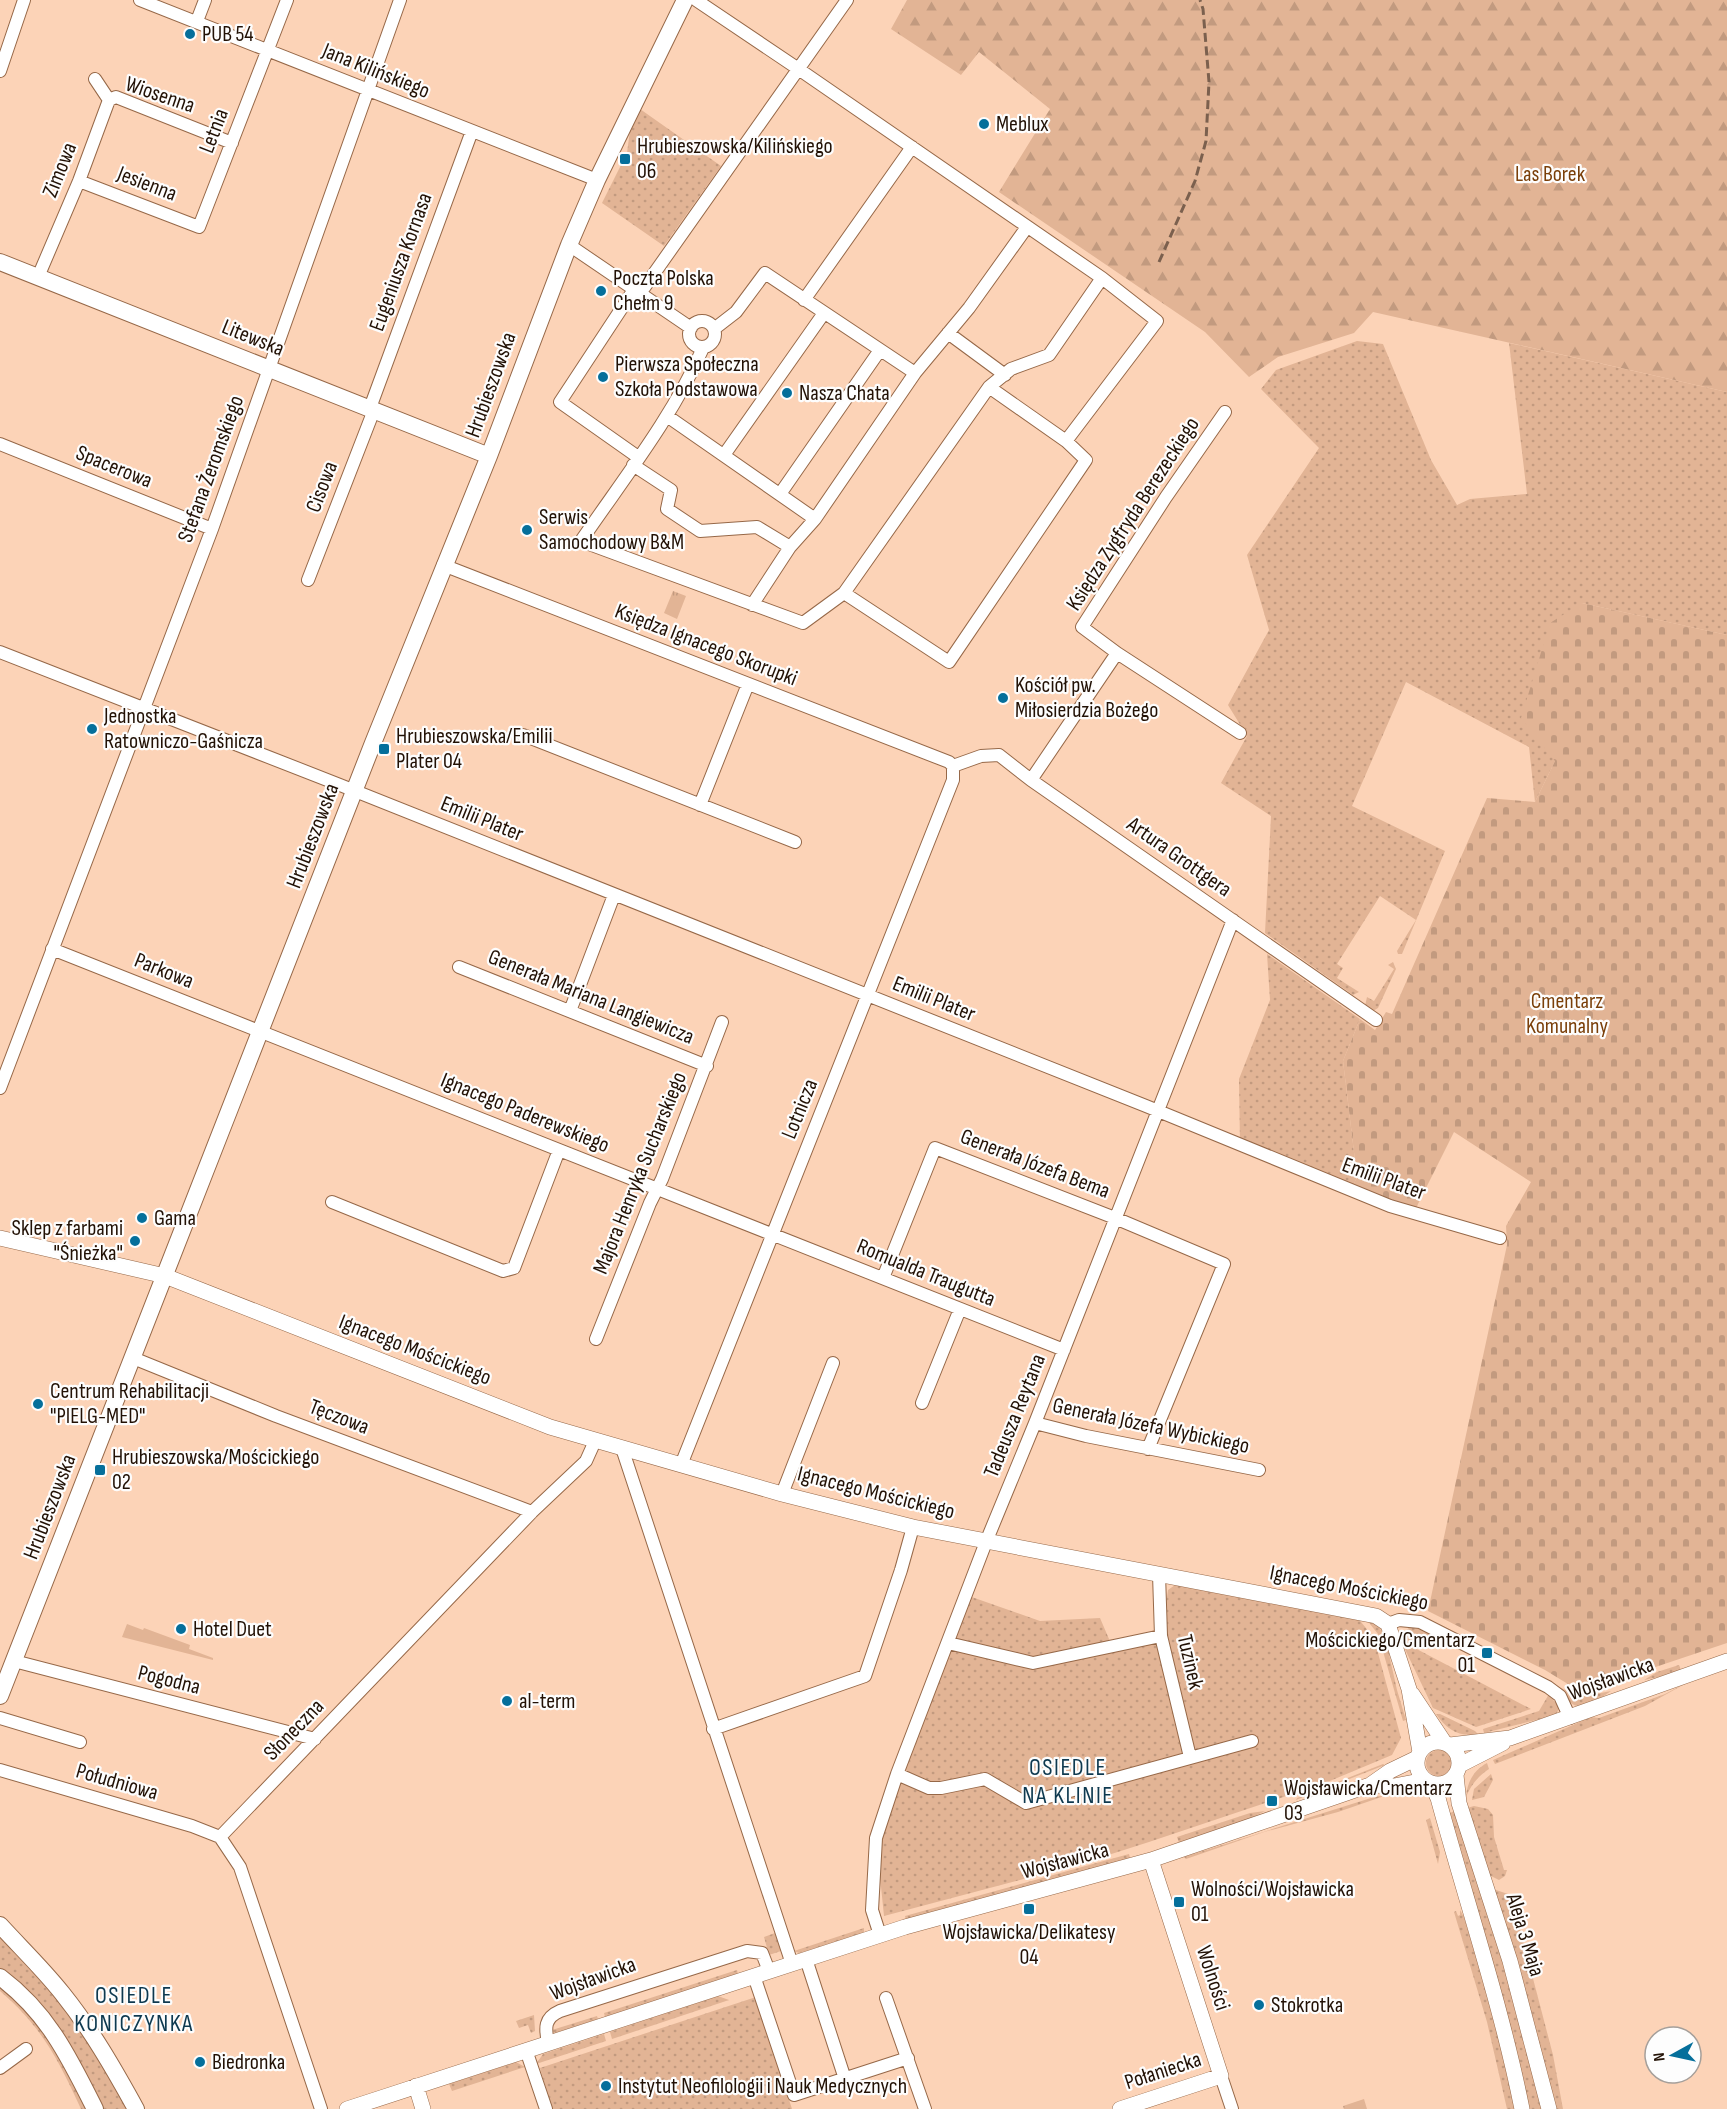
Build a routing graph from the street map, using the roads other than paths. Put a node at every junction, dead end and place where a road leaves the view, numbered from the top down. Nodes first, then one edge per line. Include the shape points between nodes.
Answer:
1 (24, 0) edge
2 (140, 0) edge
3 (206, 0) edge
4 (287, 0) edge
5 (400, 0) edge
6 (685, 0) edge
7 (696, 0) edge
8 (847, 0) edge
9 (197, 21) junction
10 (267, 50) junction
11 (798, 68) junction
12 (0, 70) edge
13 (95, 79) dead end
14 (367, 90) junction
15 (109, 100) junction
16 (472, 131) junction
17 (232, 143) junction
18 (912, 147) junction
19 (597, 180) junction
20 (79, 181) junction
21 (199, 227) joint
22 (1027, 227) junction
23 (569, 245) junction
24 (0, 262) edge
25 (38, 277) junction
26 (1102, 278) junction
27 (638, 290) junction
28 (804, 300) junction
29 (824, 313) junction
30 (691, 328) junction
31 (714, 329) junction
32 (948, 333) junction
33 (703, 348) junction
34 (880, 350) junction
35 (269, 368) junction
36 (915, 373) junction
37 (1005, 375) junction
38 (989, 387) junction
39 (372, 409) junction
40 (1225, 412) dead end
41 (668, 416) junction
42 (1066, 441) junction
43 (0, 444) edge
44 (723, 455) junction
45 (489, 456) junction
46 (636, 461) junction
47 (780, 494) junction
48 (815, 519) junction
49 (212, 529) junction
50 (790, 548) junction
51 (443, 565) junction
52 (309, 580) dead end
53 (844, 593) junction
54 (752, 604) junction
55 (0, 652) edge
56 (1117, 653) junction
57 (748, 684) junction
58 (145, 709) junction
59 (1240, 733) dead end
60 (523, 735) dead end
61 (952, 766) junction
62 (1031, 780) junction
63 (354, 791) junction
64 (700, 805) junction
65 (795, 842) dead end
66 (614, 895) junction
67 (1233, 920) junction
68 (52, 950) junction
69 (459, 967) dead end
70 (868, 996) junction
71 (570, 1011) junction
72 (1376, 1020) dead end
73 (722, 1022) dead end
74 (261, 1032) junction
75 (707, 1066) junction
76 (0, 1088) edge
77 (1158, 1111) junction
78 (559, 1150) junction
79 (658, 1189) junction
80 (332, 1202) dead end
81 (1115, 1218) junction
82 (773, 1235) junction
83 (0, 1238) edge
84 (1500, 1238) dead end
85 (165, 1276) junction
86 (883, 1278) junction
87 (960, 1309) junction
88 (596, 1339) dead end
89 (1064, 1350) junction
90 (133, 1358) junction
91 (833, 1364) dead end
92 (922, 1403) dead end
93 (1035, 1423) junction
94 (595, 1441) junction
95 (621, 1448) junction
96 (1148, 1449) junction
97 (681, 1465) junction
98 (1259, 1470) dead end
99 (782, 1494) junction
100 (532, 1512) junction
101 (913, 1527) junction
102 (986, 1542) junction
103 (1159, 1574) junction
104 (1388, 1624) junction
105 (1161, 1636) junction
106 (948, 1643) junction
107 (14, 1661) junction
108 (1727, 1661) edge
109 (1409, 1689) junction
110 (0, 1696) edge
111 (0, 1718) edge
112 (1570, 1718) junction
113 (713, 1729) junction
114 (1510, 1738) junction
115 (315, 1739) junction
116 (1252, 1741) dead end
117 (80, 1742) dead end
118 (1447, 1744) junction
119 (1418, 1755) junction
120 (1190, 1757) junction
121 (0, 1770) edge
122 (1458, 1770) junction
123 (897, 1774) junction
124 (1428, 1782) junction
125 (1370, 1785) junction
126 (220, 1837) junction
127 (1151, 1860) junction
128 (0, 1925) edge
129 (880, 1935) junction
130 (799, 1961) junction
131 (769, 1971) junction
132 (754, 1976) junction
133 (0, 1977) edge
134 (886, 1998) dead end
135 (548, 2043) junction
136 (26, 2049) dead end
137 (526, 2050) junction
138 (908, 2058) junction
139 (0, 2068) edge
140 (1221, 2076) junction
141 (845, 2079) junction
142 (416, 2086) junction
143 (350, 2108) edge
144 (94, 2109) edge
145 (136, 2109) edge
146 (321, 2109) edge
147 (423, 2109) edge
148 (546, 2109) edge
149 (925, 2109) edge
150 (1120, 2109) edge
151 (1232, 2109) edge
152 (1522, 2109) edge
153 (1549, 2109) edge

1 - 12 street
2 - 9 street, Jana Kilińskiego
3 - 9 street
4 - 10 street, Letnia
5 - 14 street, Stefana Żeromskiego
6 - 19 main road, Hrubieszowska
7 - 11 street
8 - 11 street
9 - 10 street, Jana Kilińskiego
10 - 14 street, Jana Kilińskiego
10 - 17 street, Letnia
11 - 18 street
11 - 27 street
13 - 15 street
14 - 16 street, Jana Kilińskiego
14 - 35 street, Stefana Żeromskiego
15 - 17 street, Wiosenna via 116,97
15 - 20 street, Zimowa
16 - 19 street, Jana Kilińskiego
16 - 39 street, Eugeniusza Kornasa
17 - 21 street, Letnia
18 - 22 street
18 - 28 street
19 - 23 main road, Hrubieszowska
20 - 21 street, Jesienna
20 - 25 street, Zimowa
22 - 26 street
22 - 32 street
23 - 27 street
23 - 45 main road, Hrubieszowska
24 - 25 main road, Litewska
25 - 35 main road, Litewska
26 - 37 street via 1049,356 1011,369
26 - 42 street via 1157,321
27 - 30 street
27 - 46 street via 560,402
28 - 29 street
28 - 31 street via 765,273 736,312
29 - 34 street
29 - 44 street
30 - 31 street via 704,321
30 - 33 street via 692,342
31 - 33 street via 714,341
32 - 36 street
32 - 37 street
33 - 41 street
34 - 36 street
34 - 47 street
35 - 39 main road, Litewska
35 - 49 street, Stefana Żeromskiego
36 - 48 street
37 - 38 street
38 - 42 street
38 - 53 street
39 - 45 main road, Litewska
39 - 52 street, Cisowa
40 - 56 street, Księdza Zygfryda Berezeckiego via 1082,627
41 - 44 street
41 - 46 street
42 - 53 street via 1086,460 949,662
43 - 49 street, Spacerowa
44 - 47 street
45 - 51 main road, Hrubieszowska
46 - 50 street via 671,490 667,509 700,531 758,527
46 - 54 street via 581,541
47 - 48 street
48 - 50 street
49 - 58 street, Stefana Żeromskiego
50 - 54 street
51 - 57 street, Księdza Ignacego Skorupki
51 - 63 main road, Hrubieszowska
53 - 54 street via 803,623
55 - 58 street, Emilii Plater
56 - 59 street
56 - 62 street
57 - 61 street, Księdza Ignacego Skorupki
57 - 64 street
58 - 63 street, Emilii Plater
58 - 68 street, Stefana Żeromskiego
60 - 64 street
61 - 62 street, Artura Grottgera via 981,756 999,755
61 - 70 street, Lotnicza via 953,780
62 - 67 street, Artura Grottgera
63 - 66 street, Emilii Plater
63 - 74 main road, Hrubieszowska
64 - 65 street
66 - 70 street, Emilii Plater
66 - 71 street
67 - 72 street, Artura Grottgera
67 - 77 street, Tadeusza Reytana
68 - 74 street, Parkowa
68 - 76 street, Stefana Żeromskiego
69 - 71 street, Generała Mariana Langiewicza
70 - 77 street, Emilii Plater
70 - 82 street, Lotnicza
71 - 75 street, Generała Mariana Langiewicza
73 - 75 street, Majora Henryka Sucharskiego
74 - 78 street, Ignacego Paderewskiego
74 - 85 main road, Hrubieszowska
75 - 79 street, Majora Henryka Sucharskiego
77 - 81 street, Tadeusza Reytana
77 - 84 street, Emilii Plater via 1390,1206
78 - 79 street, Ignacego Paderewskiego
78 - 80 street via 514,1268 504,1271
79 - 82 street, Ignacego Paderewskiego
79 - 88 street, Majora Henryka Sucharskiego
81 - 86 street, Generała Józefa Bema via 935,1148
81 - 89 street, Tadeusza Reytana
81 - 96 street via 1224,1263
82 - 86 street, Romualda Traugutta
82 - 97 street, Lotnicza
83 - 85 street, Ignacego Mościckiego
85 - 90 main road, Hrubieszowska
85 - 94 street, Ignacego Mościckiego via 550,1427
86 - 87 street, Romualda Traugutta
87 - 89 street, Romualda Traugutta
87 - 92 street
89 - 93 street, Tadeusza Reytana
90 - 100 street, Tęczowa
90 - 107 main road, Hrubieszowska
91 - 99 street
93 - 96 street, Generała Józefa Wybickiego
93 - 102 street, Tadeusza Reytana
94 - 95 street, Ignacego Mościckiego
94 - 100 street, Słoneczna via 586,1461
95 - 97 street, Ignacego Mościckiego
95 - 113 street
96 - 98 street, Generała Józefa Wybickiego
97 - 99 street, Ignacego Mościckiego
99 - 101 street, Ignacego Mościckiego
100 - 115 street, Słoneczna
101 - 102 street, Ignacego Mościckiego
101 - 113 street via 865,1676
102 - 103 street, Ignacego Mościckiego
102 - 106 street, Tadeusza Reytana
103 - 104 street, Ignacego Mościckiego via 1367,1613
103 - 105 street, Tuzinek
104 - 109 street
104 - 112 street, Ignacego Mościckiego via 1399,1620 1425,1624 1538,1682 1557,1692
105 - 106 street via 1033,1663
105 - 120 street, Tuzinek
106 - 123 street, Tadeusza Reytana
107 - 110 main road, Hrubieszowska
107 - 115 street, Pogodna
108 - 112 street, Wojsławicka
109 - 118 street
109 - 119 street
111 - 117 street
112 - 114 street, Wojsławicka
113 - 130 street
114 - 118 street, Wojsławicka
114 - 122 street, Wojsławicka
115 - 126 street, Słoneczna
116 - 120 street
118 - 119 street via 1430,1743
118 - 122 street via 1456,1750
119 - 124 street via 1420,1774
119 - 125 street, Wojsławicka
120 - 123 street via 1026,1803 985,1779 929,1788
121 - 126 street, Południowa
122 - 124 street via 1445,1784
122 - 153 street, Aleja 3 Maja via 1459,1803 1510,1960
123 - 129 street, Tadeusza Reytana via 876,1838 872,1910
124 - 125 street, Wojsławicka
124 - 152 street, Aleja 3 Maja via 1438,1798 1506,2038
125 - 127 street, Wojsławicka
126 - 146 street via 240,1867
127 - 129 street, Wojsławicka
127 - 140 street, Wolności
128 - 145 main road via 71,2005
129 - 130 street, Wojsławicka
130 - 131 street, Wojsławicka
130 - 141 street
131 - 132 street, Wojsławicka
131 - 135 street, Wojsławicka via 762,1953 747,1951 560,2011 545,2026
132 - 135 street, Wojsławicka
132 - 141 street via 794,2095
133 - 144 main road via 28,2000 49,2026
134 - 138 street
135 - 137 street, Wojsławicka
136 - 139 street
137 - 142 street, Wojsławicka
137 - 148 street
138 - 141 street
138 - 149 street
140 - 150 street, Połaniecka
140 - 151 street, Wolności
142 - 143 street, Wojsławicka
142 - 147 street

